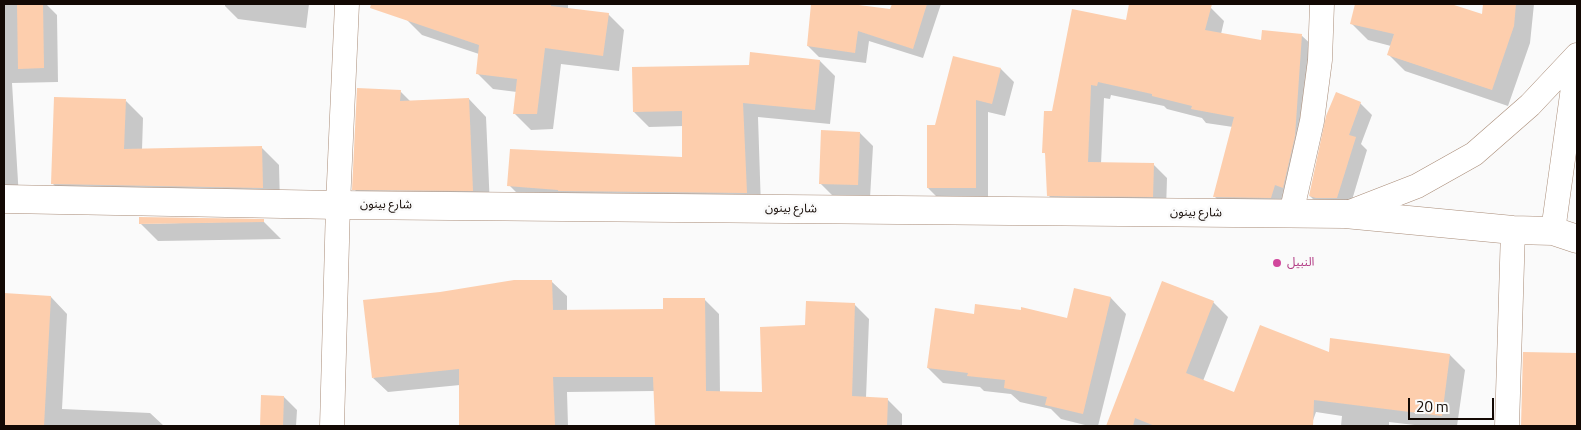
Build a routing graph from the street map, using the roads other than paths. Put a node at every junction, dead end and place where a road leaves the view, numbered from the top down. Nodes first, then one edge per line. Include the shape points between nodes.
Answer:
1 (348, 4) edge
2 (1322, 4) edge
3 (1577, 57) edge
4 (4, 199) edge
5 (338, 205) junction
6 (1291, 214) junction
7 (1345, 214) junction
8 (1513, 230) junction
9 (1565, 235) edge
10 (332, 426) edge
11 (1507, 426) edge

1 - 5 street
2 - 6 street via 1320,60 1312,121
3 - 7 street via 1530,105 1474,154 1417,186
3 - 9 street
4 - 5 street, شارع بينون
5 - 6 street, شارع بينون
5 - 10 street
6 - 7 street, شارع بينون
7 - 8 street, شارع بينون
8 - 9 street, شارع بينون
8 - 11 street

